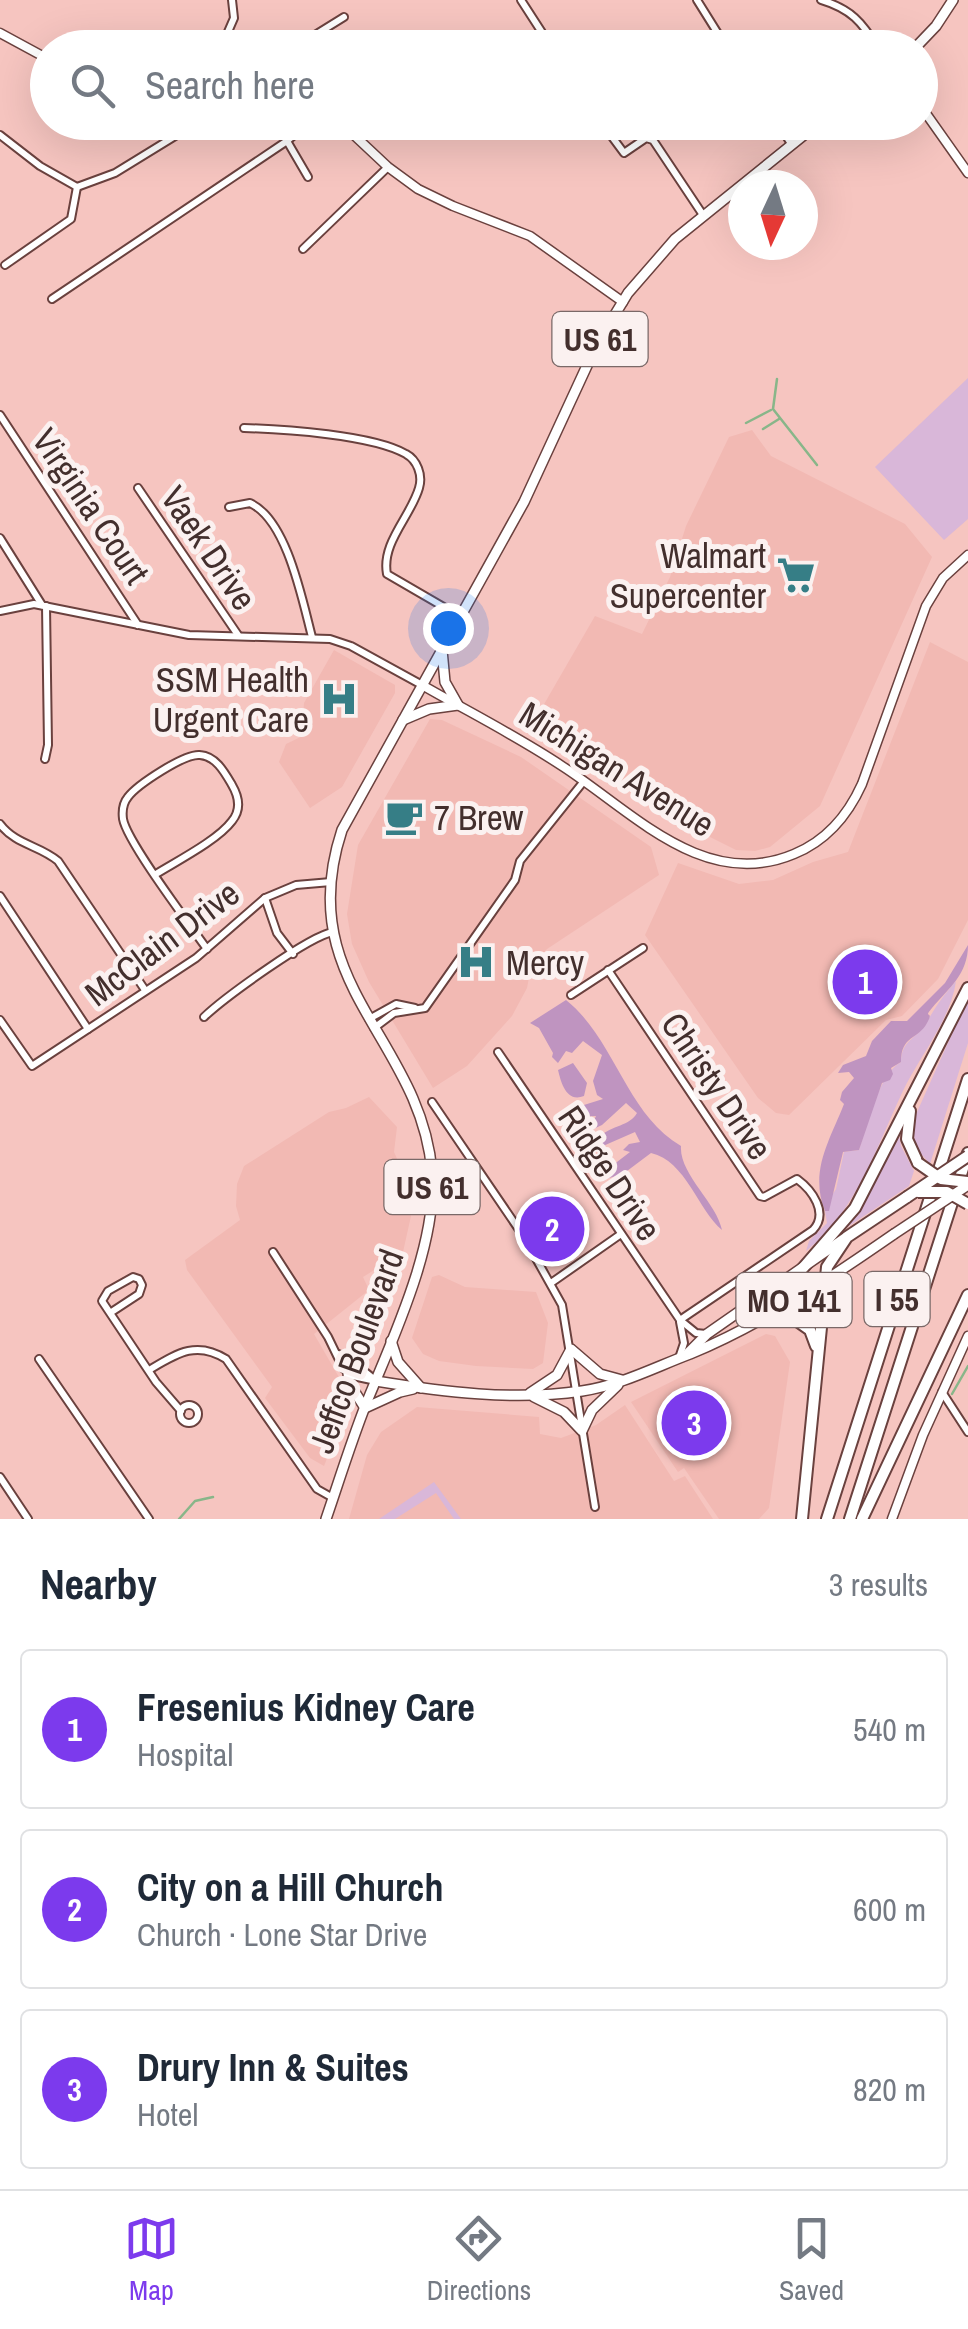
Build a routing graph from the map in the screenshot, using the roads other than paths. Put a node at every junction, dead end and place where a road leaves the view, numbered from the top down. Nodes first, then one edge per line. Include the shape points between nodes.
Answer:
1 (232, 0) edge
2 (520, 0) edge
3 (697, 0) edge
4 (822, 0) edge
5 (952, 0) edge
6 (344, 16) dead end
7 (229, 30) edge
8 (322, 30) edge
9 (540, 30) edge
10 (716, 30) edge
11 (867, 30) edge
12 (932, 30) edge
13 (0, 32) edge
14 (30, 49) edge
15 (938, 131) edge
16 (0, 135) edge
17 (169, 140) edge
18 (359, 140) edge
19 (614, 140) edge
20 (643, 140) edge
21 (653, 140) edge
22 (789, 140) edge
23 (798, 140) edge
24 (287, 141) joint
25 (10, 142) junction
26 (792, 145) junction
27 (0, 149) edge
28 (388, 167) junction
29 (968, 174) edge
30 (308, 177) dead end
31 (77, 187) junction
32 (703, 215) junction
33 (303, 249) dead end
34 (5, 266) dead end
35 (52, 300) dead end
36 (623, 302) junction
37 (0, 416) edge
38 (244, 428) dead end
39 (138, 488) dead end
40 (228, 508) dead end
41 (0, 538) edge
42 (968, 555) edge
43 (44, 605) junction
44 (0, 610) edge
45 (462, 618) junction
46 (138, 624) junction
47 (239, 636) junction
48 (312, 636) junction
49 (442, 649) junction
50 (422, 685) junction
51 (458, 706) junction
52 (403, 720) junction
53 (45, 759) dead end
54 (584, 780) junction
55 (0, 824) edge
56 (156, 874) junction
57 (331, 882) junction
58 (0, 896) edge
59 (265, 898) junction
60 (333, 932) junction
61 (643, 948) dead end
62 (207, 949) junction
63 (293, 954) junction
64 (608, 970) junction
65 (968, 988) edge
66 (144, 990) junction
67 (570, 995) dead end
68 (204, 1017) dead end
69 (0, 1020) edge
70 (372, 1023) junction
71 (88, 1029) junction
72 (498, 1052) dead end
73 (968, 1079) edge
74 (912, 1100) junction
75 (432, 1102) dead end
76 (968, 1154) edge
77 (472, 1164) junction
78 (432, 1175) junction
79 (936, 1177) junction
80 (968, 1184) edge
81 (954, 1195) junction
82 (909, 1196) junction
83 (968, 1204) edge
84 (621, 1234) junction
85 (848, 1237) junction
86 (273, 1252) dead end
87 (803, 1268) junction
88 (824, 1282) junction
89 (550, 1283) junction
90 (968, 1296) edge
91 (110, 1314) junction
92 (680, 1320) junction
93 (758, 1320) junction
94 (707, 1334) junction
95 (968, 1336) edge
96 (390, 1342) junction
97 (571, 1349) junction
98 (818, 1350) junction
99 (338, 1354) junction
100 (682, 1357) junction
101 (39, 1359) dead end
102 (149, 1370) junction
103 (348, 1373) junction
104 (376, 1381) junction
105 (625, 1381) junction
106 (421, 1388) junction
107 (577, 1392) junction
108 (942, 1392) junction
109 (526, 1394) junction
110 (365, 1408) junction
111 (181, 1411) dead end
112 (582, 1431) junction
113 (968, 1432) edge
114 (0, 1477) edge
115 (334, 1498) junction
116 (595, 1507) dead end
117 (894, 1515) edge
118 (28, 1519) edge
119 (149, 1519) edge
120 (326, 1519) edge
121 (802, 1519) edge
122 (827, 1519) edge
123 (850, 1519) edge
124 (862, 1519) edge
125 (906, 1519) edge

1 - 7 street
2 - 9 street
3 - 10 street
4 - 11 street via 849,10
5 - 12 main road
6 - 8 street
13 - 14 street
15 - 29 street
16 - 25 street
17 - 31 street via 115,174
18 - 28 street
19 - 20 street via 624,153
21 - 32 street
22 - 26 street
23 - 26 main road, Jeffco Boulevard / US 61
24 - 30 street
24 - 35 street
25 - 27 street
25 - 31 street
26 - 32 main road, Jeffco Boulevard / US 61
28 - 33 street
28 - 36 street via 437,199 530,236
31 - 34 street via 70,219
32 - 36 main road, Jeffco Boulevard / US 61
36 - 45 main road, Jeffco Boulevard / US 61
37 - 46 street, Virginia Court
38 - 45 street via 383,444 409,455 420,486 386,557 387,574
39 - 47 street, Vaek Drive
40 - 48 street via 250,503 267,514 294,569
41 - 43 street
42 - 54 street, Michigan Avenue via 926,606 851,804 808,848 758,864 715,861 670,841
43 - 44 street
43 - 46 street
43 - 53 street
45 - 49 main road, Jeffco Boulevard / US 61
46 - 47 street
47 - 48 street
48 - 50 street via 352,646
49 - 50 main road, Jeffco Boulevard / US 61
49 - 51 main road via 444,679
50 - 51 street, Michigan Avenue
50 - 52 main road, Jeffco Boulevard / US 61
51 - 52 main road
51 - 54 street, Michigan Avenue
52 - 57 main road, Jeffco Boulevard / US 61 via 347,818
54 - 70 street via 520,861 515,880 425,1008
55 - 66 street via 58,861
56 - 56 street via 227,827 237,812 237,792 202,754 179,761 126,800 124,821
56 - 62 street
57 - 59 street, McClain Drive
57 - 60 main road, Jeffco Boulevard / US 61
58 - 71 street
59 - 62 street, McClain Drive
59 - 63 street
60 - 63 street
60 - 70 main road, Jeffco Boulevard / US 61 via 346,978
61 - 64 street
62 - 66 street, McClain Drive
63 - 68 street
64 - 67 street
64 - 92 street, Christy Drive via 760,1196 796,1179 819,1208 816,1227
65 - 74 highway
66 - 71 street, McClain Drive
69 - 71 street, McClain Drive via 32,1066
70 - 78 main road, Jeffco Boulevard / US 61 via 416,1107
72 - 84 street, Ridge Drive
73 - 122 highway, I 55
74 - 79 highway, bridge via 907,1139 918,1163
74 - 87 highway via 855,1208
75 - 77 street
76 - 79 highway, MO 141, bridge
76 - 123 highway, I 55
77 - 78 street
77 - 89 street
78 - 96 main road, Jeffco Boulevard / US 61 via 421,1256
79 - 80 highway, bridge
79 - 82 highway, MO 141, bridge
80 - 81 main road, MO 141, bridge
81 - 82 highway, bridge via 932,1190
81 - 83 highway, bridge
81 - 88 main road, MO 141, bridge
82 - 85 highway, MO 141
84 - 89 street
84 - 92 street, Ridge Drive
85 - 87 main road, MO 141
85 - 88 highway
86 - 99 street
87 - 94 main road, MO 141
88 - 93 main road, MO 141
88 - 98 highway
89 - 97 street
90 - 124 highway
91 - 91 street via 139,1294 139,1279 108,1291 102,1301
91 - 102 street
92 - 94 street, Ridge Drive
92 - 100 street
93 - 98 highway via 782,1316 803,1322
93 - 100 main road, MO 141
94 - 100 main road, MO 141
95 - 108 street
96 - 104 main road, Jeffco Boulevard / US 61
96 - 106 main road
97 - 105 main road via 600,1374
97 - 107 street
97 - 109 main road via 557,1375
98 - 121 highway
99 - 103 street
99 - 104 street
100 - 105 main road, MO 141
101 - 119 street
102 - 111 street
102 - 115 street via 192,1348 226,1359 317,1488
103 - 104 street
103 - 110 main road
104 - 106 main road, MO 141
104 - 110 main road, Jeffco Boulevard / US 61
105 - 107 main road, MO 141
105 - 112 main road via 600,1401
106 - 109 main road, MO 141
106 - 110 main road
107 - 109 main road, MO 141
107 - 112 street
108 - 113 street
108 - 117 street
109 - 112 main road via 551,1403
110 - 115 main road, Jeffco Boulevard / US 61
112 - 116 street
114 - 118 street
115 - 120 main road, Jeffco Boulevard / US 61
117 - 125 street

